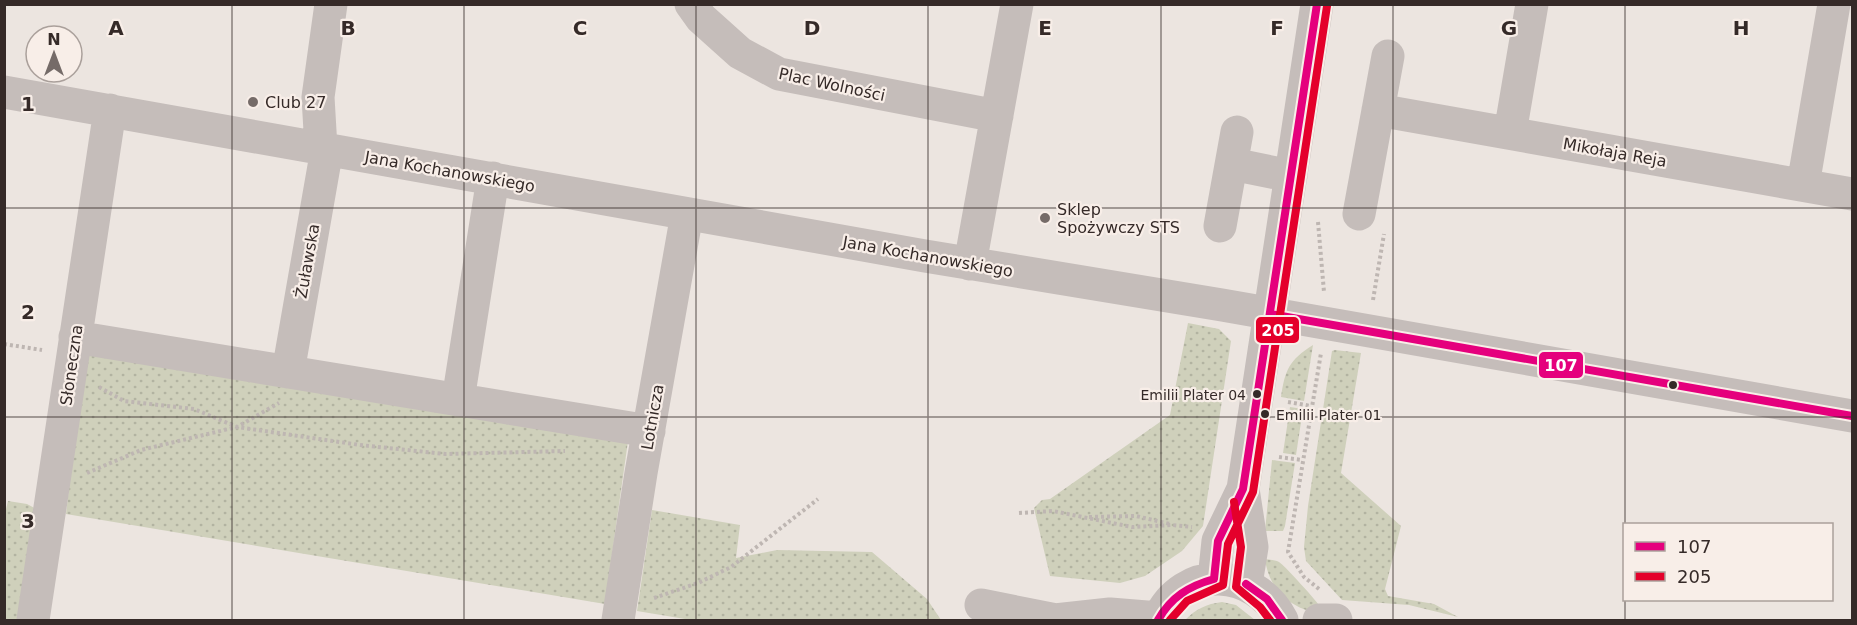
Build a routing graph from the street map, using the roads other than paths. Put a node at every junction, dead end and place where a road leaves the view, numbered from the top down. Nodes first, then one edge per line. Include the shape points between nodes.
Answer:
1 (331, 4) edge
2 (691, 4) edge
3 (1017, 4) edge
4 (1317, 4) edge
5 (1532, 4) edge
6 (1834, 4) edge
7 (1388, 56) dead end
8 (4, 92) edge
9 (110, 110) junction
10 (1378, 110) junction
11 (997, 116) junction
12 (1238, 132) dead end
13 (1510, 134) junction
14 (324, 149) junction
15 (1232, 164) junction
16 (1291, 176) junction
17 (493, 178) junction
18 (1803, 185) junction
19 (1852, 194) edge
20 (687, 214) junction
21 (1359, 214) dead end
22 (1220, 226) dead end
23 (970, 264) junction
24 (1270, 314) junction
25 (74, 346) junction
26 (300, 374) junction
27 (458, 400) junction
28 (1852, 416) edge
29 (649, 431) junction
30 (1243, 489) junction
31 (1214, 579) junction
32 (1246, 584) junction
33 (981, 605) dead end
34 (1158, 619) edge
35 (1055, 620) edge
36 (33, 621) edge
37 (618, 621) edge
38 (1282, 621) edge
39 (1319, 621) edge
40 (1336, 621) edge

1 - 14 street, Żuławska via 318,97
2 - 11 street, Plac Wolności via 740,53 779,74
3 - 11 street
4 - 16 street
5 - 13 street
6 - 18 street
7 - 10 street
8 - 9 street, Jana Kochanowskiego
9 - 14 street, Jana Kochanowskiego
9 - 25 street, Słoneczna
10 - 13 street, Mikołaja Reja
10 - 21 street
11 - 23 street
12 - 15 street
13 - 18 street, Mikołaja Reja
14 - 17 street, Jana Kochanowskiego
14 - 26 street, Żuławska
15 - 16 street
15 - 22 street
16 - 24 street
17 - 20 street, Jana Kochanowskiego
17 - 27 street
18 - 19 street, Mikołaja Reja
20 - 23 street, Jana Kochanowskiego
20 - 29 street, Lotnicza
23 - 24 street, Jana Kochanowskiego
24 - 28 street, Jana Kochanowskiego
24 - 30 street
25 - 26 street
25 - 36 street, Słoneczna
26 - 27 street
27 - 29 street
29 - 37 street, Lotnicza
30 - 31 street via 1218,541
30 - 32 street via 1252,547
31 - 32 street
31 - 34 street via 1181,591
32 - 38 street via 1262,593
33 - 35 street
34 - 35 street via 1110,614
39 - 40 street

